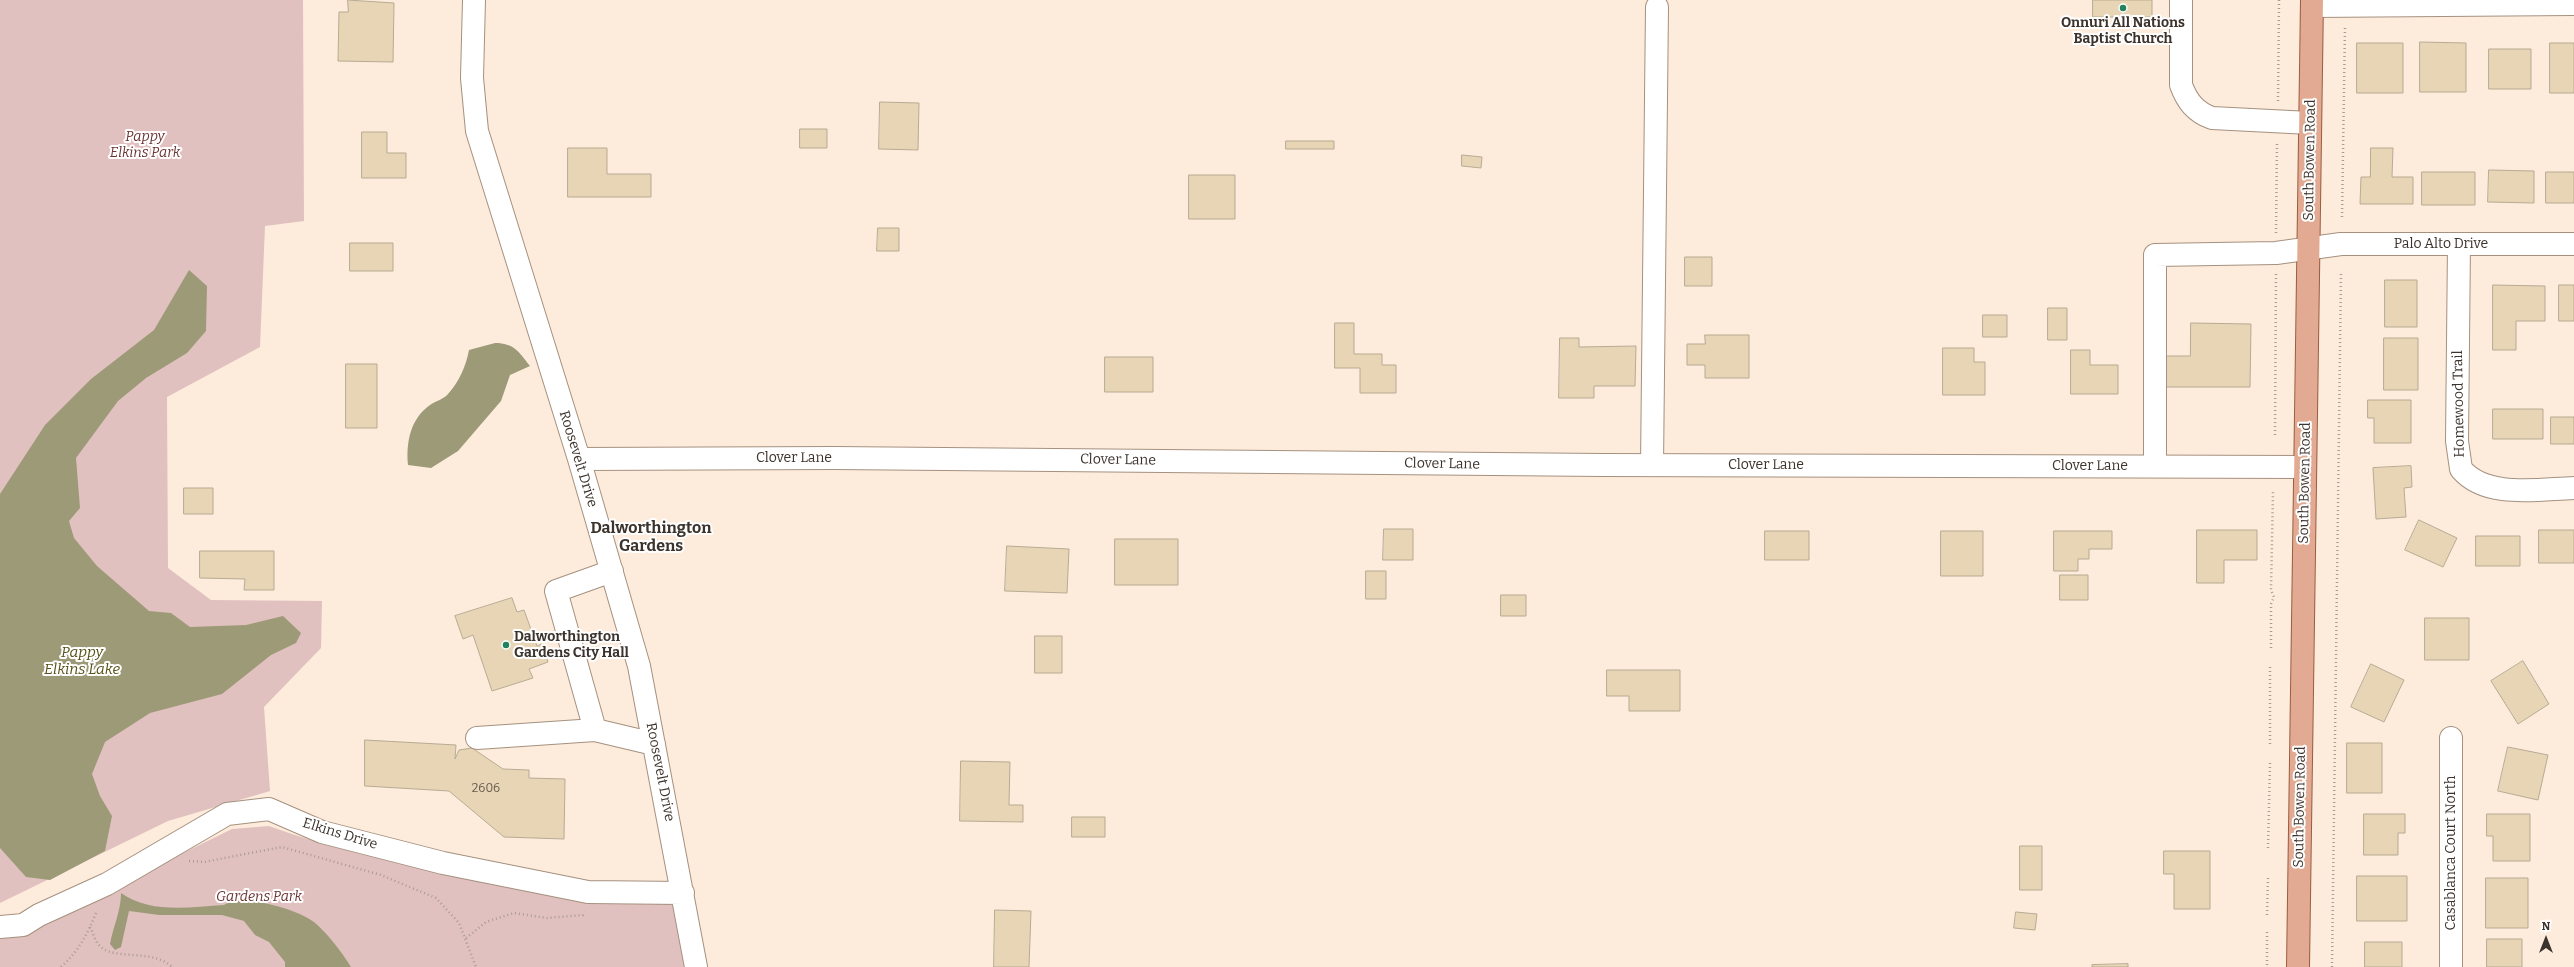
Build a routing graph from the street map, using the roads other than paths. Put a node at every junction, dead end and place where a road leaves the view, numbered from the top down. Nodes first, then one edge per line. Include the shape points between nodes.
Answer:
1 (474, 0) edge
2 (2181, 0) edge
3 (2312, 3) edge
4 (2574, 4) edge
5 (1657, 7) dead end
6 (2310, 123) junction
7 (2459, 244) junction
8 (2574, 244) edge
9 (2309, 249) junction
10 (579, 459) junction
11 (1652, 465) junction
12 (2155, 466) junction
13 (2305, 467) junction
14 (2574, 488) edge
15 (612, 571) junction
16 (595, 730) junction
17 (477, 738) dead end
18 (2452, 738) dead end
19 (654, 744) junction
20 (683, 893) junction
21 (0, 927) edge
22 (696, 967) edge
23 (2298, 967) edge
24 (2451, 967) edge

1 - 10 street, Roosevelt Drive via 472,78 477,131
2 - 6 street via 2181,85 2186,97 2200,113 2212,118
3 - 4 street
3 - 6 main road, South Bowen Road
5 - 11 street
6 - 9 main road, South Bowen Road
7 - 8 street, Palo Alto Drive
7 - 9 street, Palo Alto Drive via 2341,244
7 - 14 street, Homewood Trail via 2457,441 2461,469 2480,485 2496,488
9 - 12 street, Palo Alto Drive via 2276,253 2155,254
9 - 13 main road, South Bowen Road
10 - 11 street, Clover Lane via 834,458
10 - 15 street, Roosevelt Drive
11 - 12 street, Clover Lane
12 - 13 street, Clover Lane
13 - 23 main road, South Bowen Road
15 - 16 street via 556,590
15 - 19 street, Roosevelt Drive via 639,666
16 - 17 street
16 - 19 street
18 - 24 street, Casablanca Court North
19 - 20 street, Roosevelt Drive
20 - 21 street, Elkins Drive via 588,892 466,868 322,832 269,809 227,814 106,884 23,925
20 - 22 street, Roosevelt Drive

